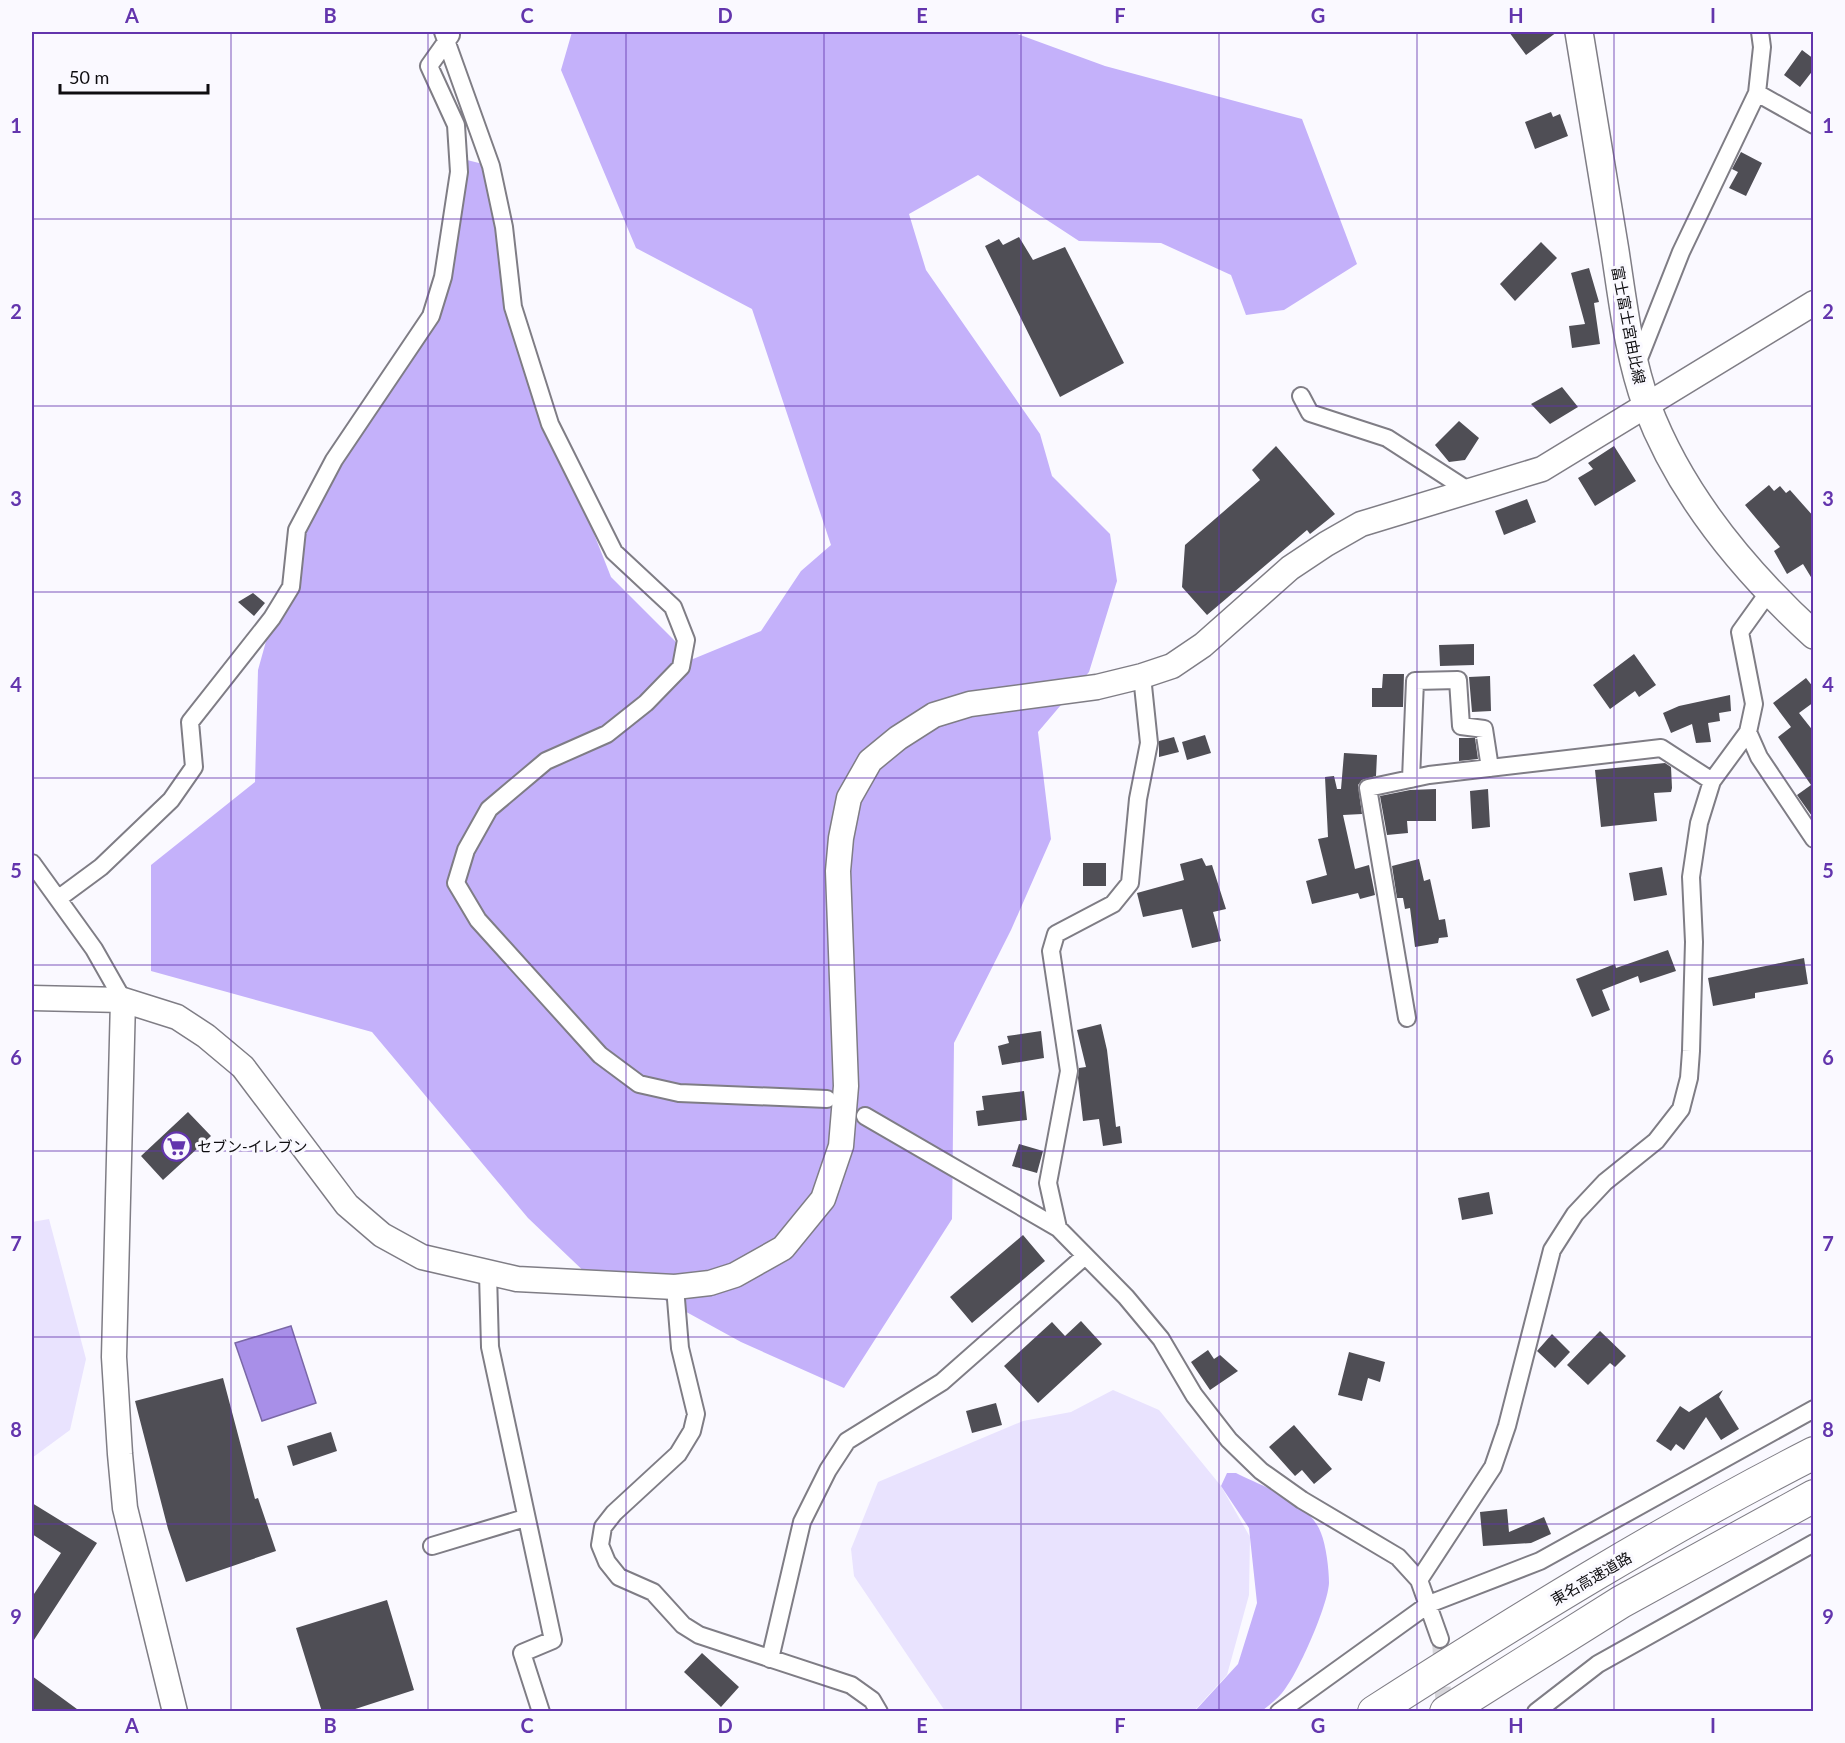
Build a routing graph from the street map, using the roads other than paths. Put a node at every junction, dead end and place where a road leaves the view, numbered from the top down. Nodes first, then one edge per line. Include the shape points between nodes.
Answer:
1 (1579, 32) edge
2 (1760, 32) edge
3 (448, 35) edge
4 (1757, 93) junction
5 (1814, 125) edge
6 (1814, 303) edge
7 (1635, 367) junction
8 (1301, 396) dead end
9 (1647, 405) junction
10 (1469, 491) junction
11 (1768, 593) junction
12 (1814, 635) edge
13 (1142, 676) junction
14 (1748, 732) junction
15 (1490, 768) junction
16 (1411, 779) junction
17 (1712, 781) junction
18 (1814, 839) edge
19 (32, 863) edge
20 (59, 898) junction
21 (32, 998) edge
22 (123, 1000) junction
23 (1407, 1018) dead end
24 (827, 1099) dead end
25 (866, 1116) dead end
26 (1058, 1228) junction
27 (1085, 1256) junction
28 (488, 1274) junction
29 (675, 1287) junction
30 (1814, 1409) edge
31 (1814, 1453) edge
32 (1814, 1496) edge
33 (525, 1518) junction
34 (1814, 1543) edge
35 (432, 1546) dead end
36 (1419, 1580) junction
37 (1429, 1604) junction
38 (1440, 1639) tunnel mouth
39 (770, 1659) junction
40 (175, 1712) edge
41 (541, 1712) edge
42 (879, 1712) edge
43 (1279, 1712) edge
44 (1374, 1712) edge
45 (1446, 1712) edge
46 (1536, 1712) edge

1 - 7 main road, 富士富士宮由比線
2 - 4 street
3 - 20 street via 429,66 456,125 459,172 443,277 430,316 334,460 302,520 297,530 291,587 272,618 190,722 194,768 171,800 132,841
3 - 24 street via 491,166 504,227 513,307 550,424 614,552 673,607 686,640 681,667 646,703 607,734 546,761 489,809 466,849 456,883 478,920 592,1047 639,1084 679,1093
4 - 5 street
4 - 7 street via 1681,252
6 - 9 street
7 - 9 main road, 富士富士宮由比線
8 - 10 street via 1310,412 1387,438
9 - 10 street via 1542,469
9 - 11 main road, 富士富士宮由比線 via 1665,449 1689,489
10 - 13 street via 1361,524 1290,568 1203,645 1172,666
11 - 12 main road, 富士富士宮由比線
11 - 14 street via 1740,632 1755,704
13 - 26 street via 1149,743 1138,799 1130,883 1113,904 1056,934 1051,951 1069,1071 1048,1183
13 - 29 street via 1097,687 970,704 934,715 870,761 849,798 841,838 838,872 846,1086 841,1146 823,1199 783,1248 735,1275
14 - 17 street
14 - 18 street via 1759,757
15 - 16 street
15 - 16 street via 1485,729 1461,726 1458,680 1415,681
15 - 17 street via 1661,748
16 - 23 street via 1368,788
17 - 36 street via 1699,823 1691,877 1691,1051 1681,1108 1656,1141 1605,1182 1575,1214 1552,1250 1493,1467
19 - 20 street
20 - 22 street
21 - 22 street
22 - 28 street via 177,1017 243,1067 347,1205 382,1236 422,1257
22 - 40 street via 114,1357 120,1454 125,1508
25 - 26 street
26 - 27 street
27 - 36 street via 1161,1340 1194,1395 1229,1440 1261,1471 1302,1500 1398,1557
27 - 39 street via 942,1382 848,1441 828,1470 802,1522
28 - 29 street via 517,1280
28 - 33 street via 490,1347
29 - 39 street via 680,1348 696,1414 692,1431 678,1454 614,1513 603,1527 600,1545 619,1577 653,1592 683,1625 699,1635
30 - 37 street via 1540,1561
31 - 44 highway, 東名高速道路 via 1515,1622
32 - 45 highway via 1621,1602
33 - 35 street
33 - 41 street via 553,1640 522,1653
34 - 46 street via 1598,1665
36 - 37 street
37 - 38 street
37 - 43 street
39 - 42 street via 850,1685 873,1700

